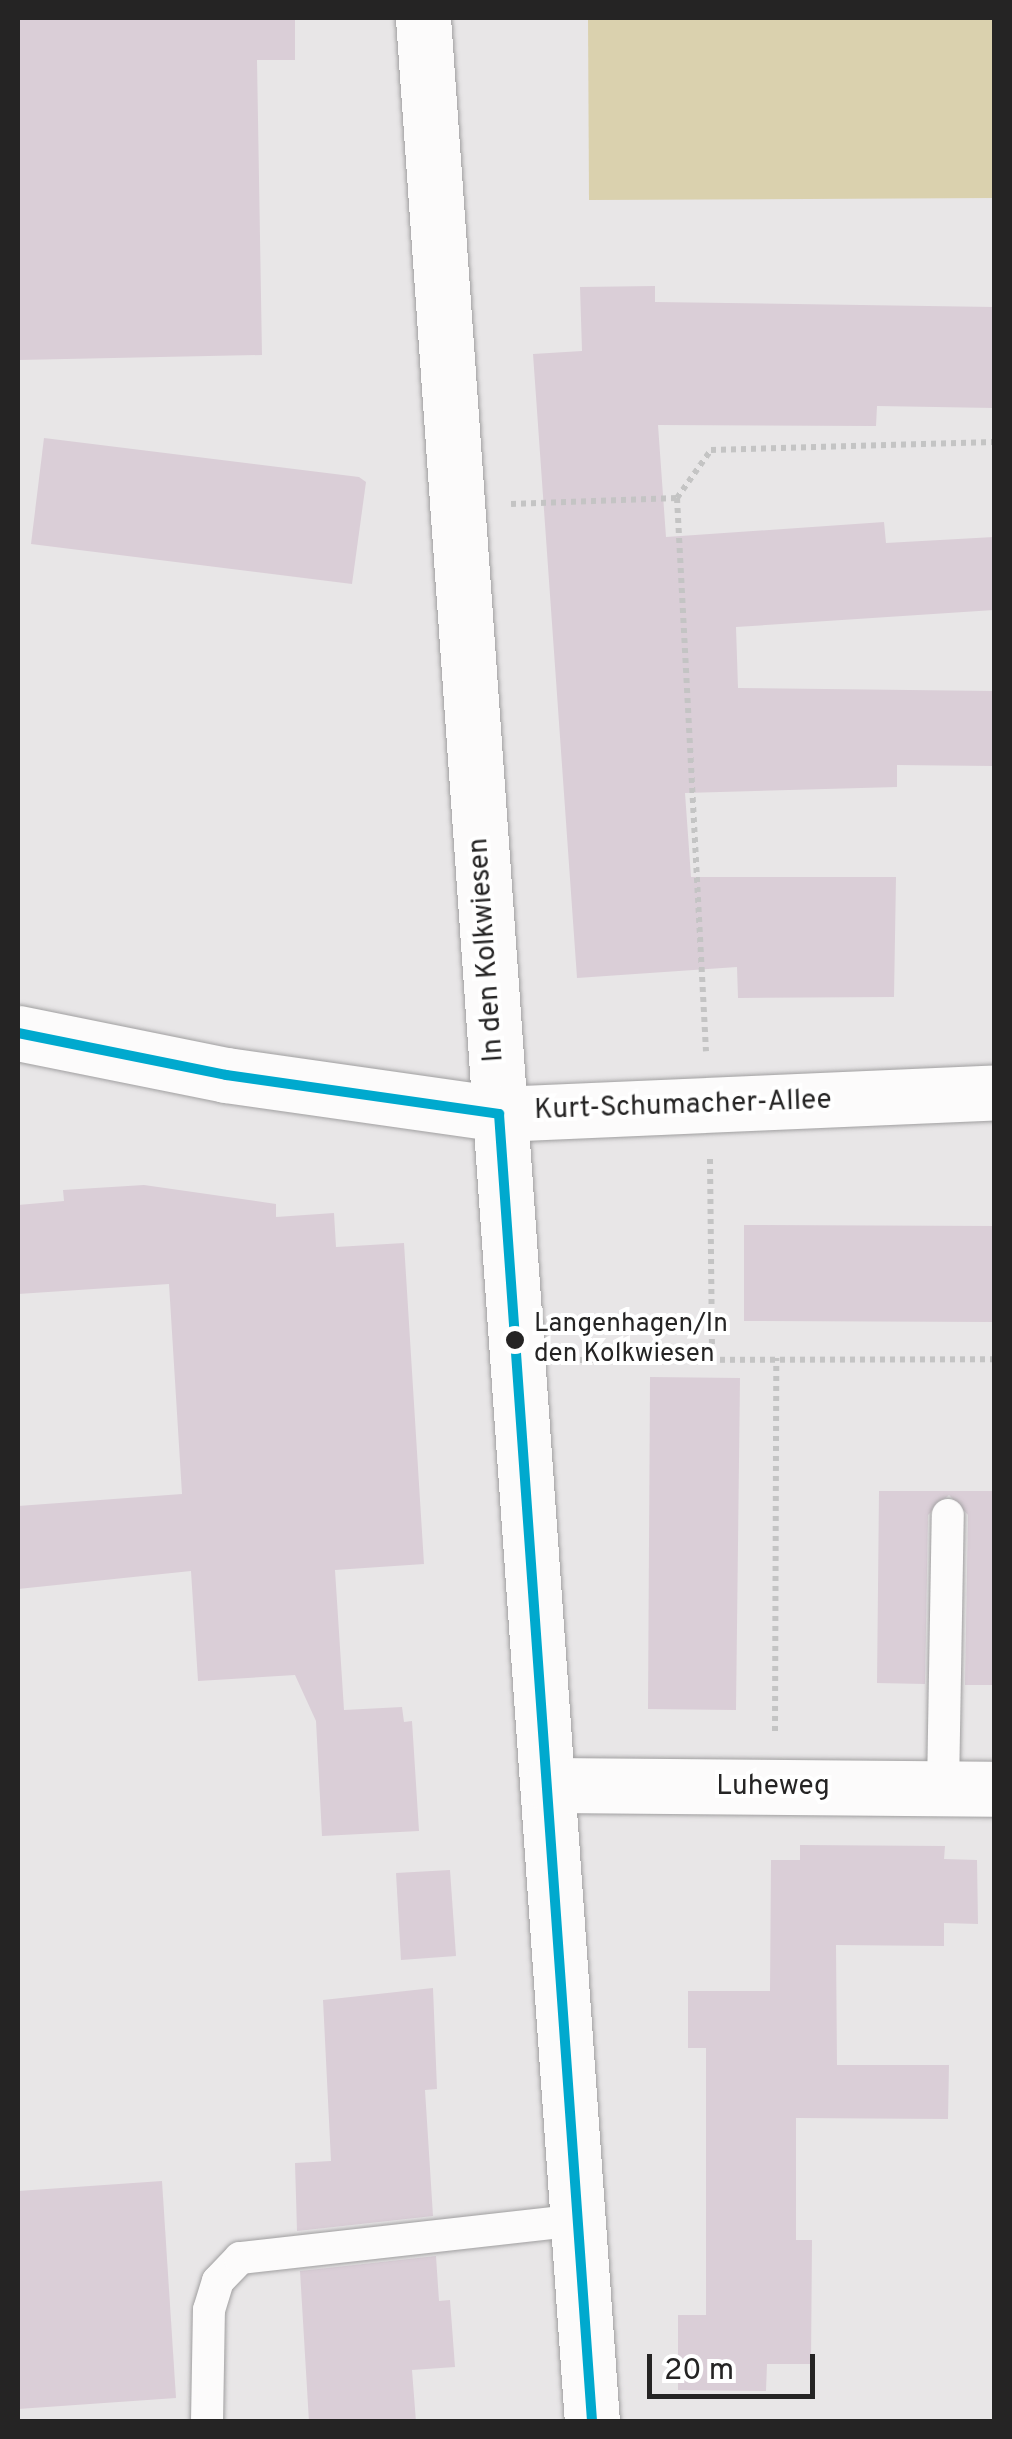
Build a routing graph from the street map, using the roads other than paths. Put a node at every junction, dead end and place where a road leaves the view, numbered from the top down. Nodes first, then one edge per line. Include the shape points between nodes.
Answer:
1 (423, 18) edge
2 (18, 1034) edge
3 (994, 1092) edge
4 (498, 1114) junction
5 (948, 1515) dead end
6 (551, 1786) junction
7 (969, 1788) edge
8 (580, 2220) junction
9 (206, 2422) edge
10 (592, 2422) edge

1 - 4 street, In den Kolkwiesen
2 - 4 street, Kurt-Schumacher-Allee via 226,1075
3 - 4 street, Kurt-Schumacher-Allee
4 - 6 street, In den Kolkwiesen
5 - 7 lane
6 - 7 street, Luheweg
6 - 8 street, In den Kolkwiesen
8 - 9 lane via 240,2258 218,2282 209,2310
8 - 10 street, In den Kolkwiesen

